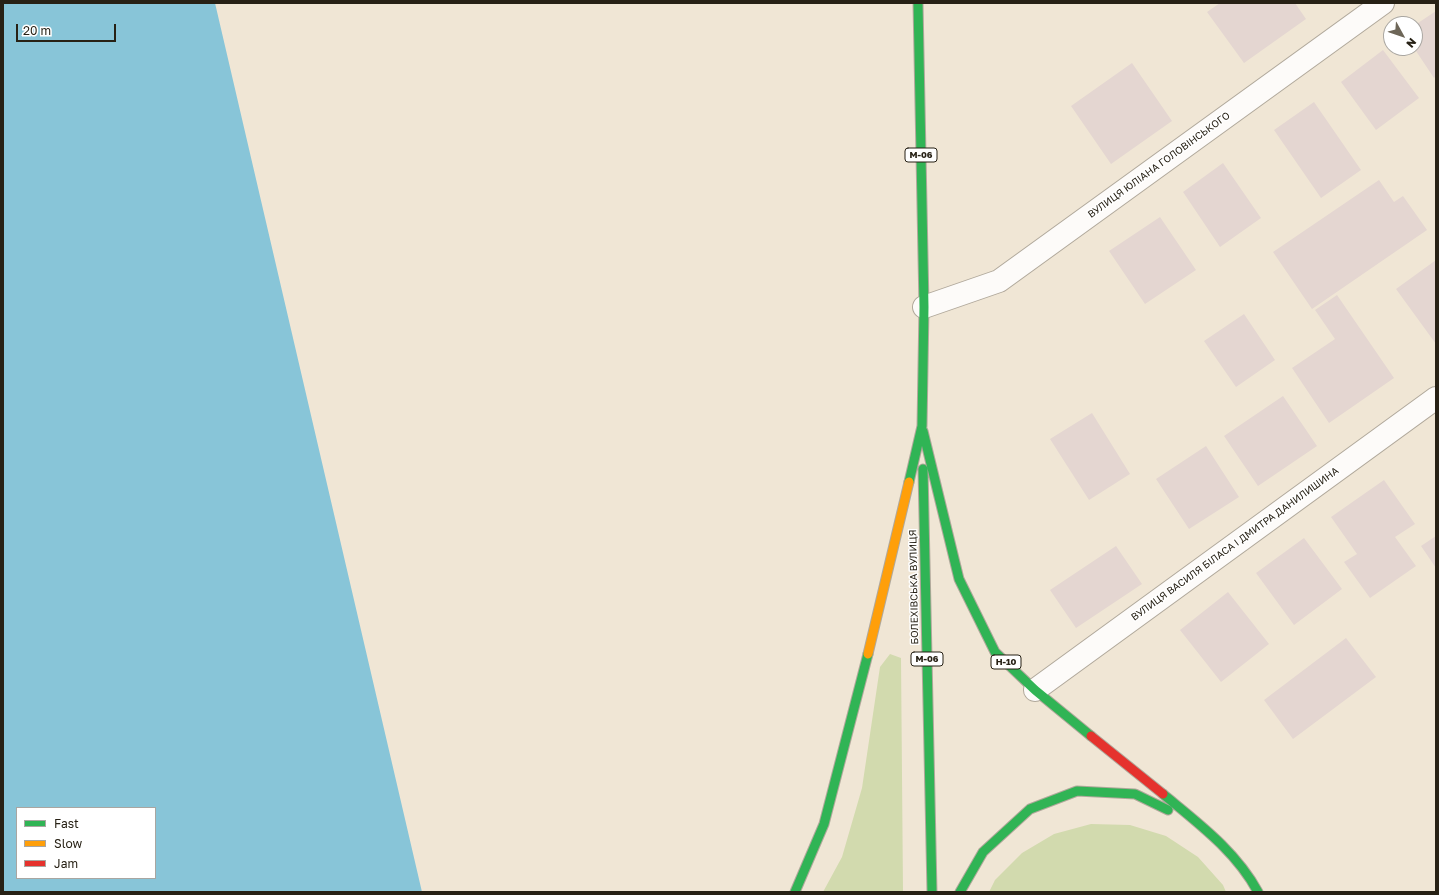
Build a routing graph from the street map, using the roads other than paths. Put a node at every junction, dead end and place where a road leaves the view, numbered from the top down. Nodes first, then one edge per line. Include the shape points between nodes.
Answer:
1 (918, 3) edge
2 (1383, 3) edge
3 (924, 307) junction
4 (1436, 398) edge
5 (922, 426) junction
6 (1035, 690) junction
7 (1200, 825) junction
8 (795, 892) edge
9 (932, 892) edge
10 (960, 892) edge
11 (1258, 892) edge

1 - 3 highway, М-06
2 - 3 street, ВУЛИЦЯ ЮЛІАНА ГОЛОВІНСЬКОГО via 999,281
3 - 5 highway, М-06
4 - 6 street, ВУЛИЦЯ ВАСИЛЯ БІЛАСА І ДМИТРА ДАНИЛИШИНА
5 - 6 highway, Н-10 via 959,579 995,652
5 - 8 highway via 857,700 824,824
5 - 9 highway, БОЛЕХІВСЬКА ВУЛИЦЯ / М-06
6 - 7 highway, Н-10
7 - 10 highway, Н-10 via 1135,794 1077,791 1030,809 983,852
7 - 11 highway, Н-10 via 1230,852

